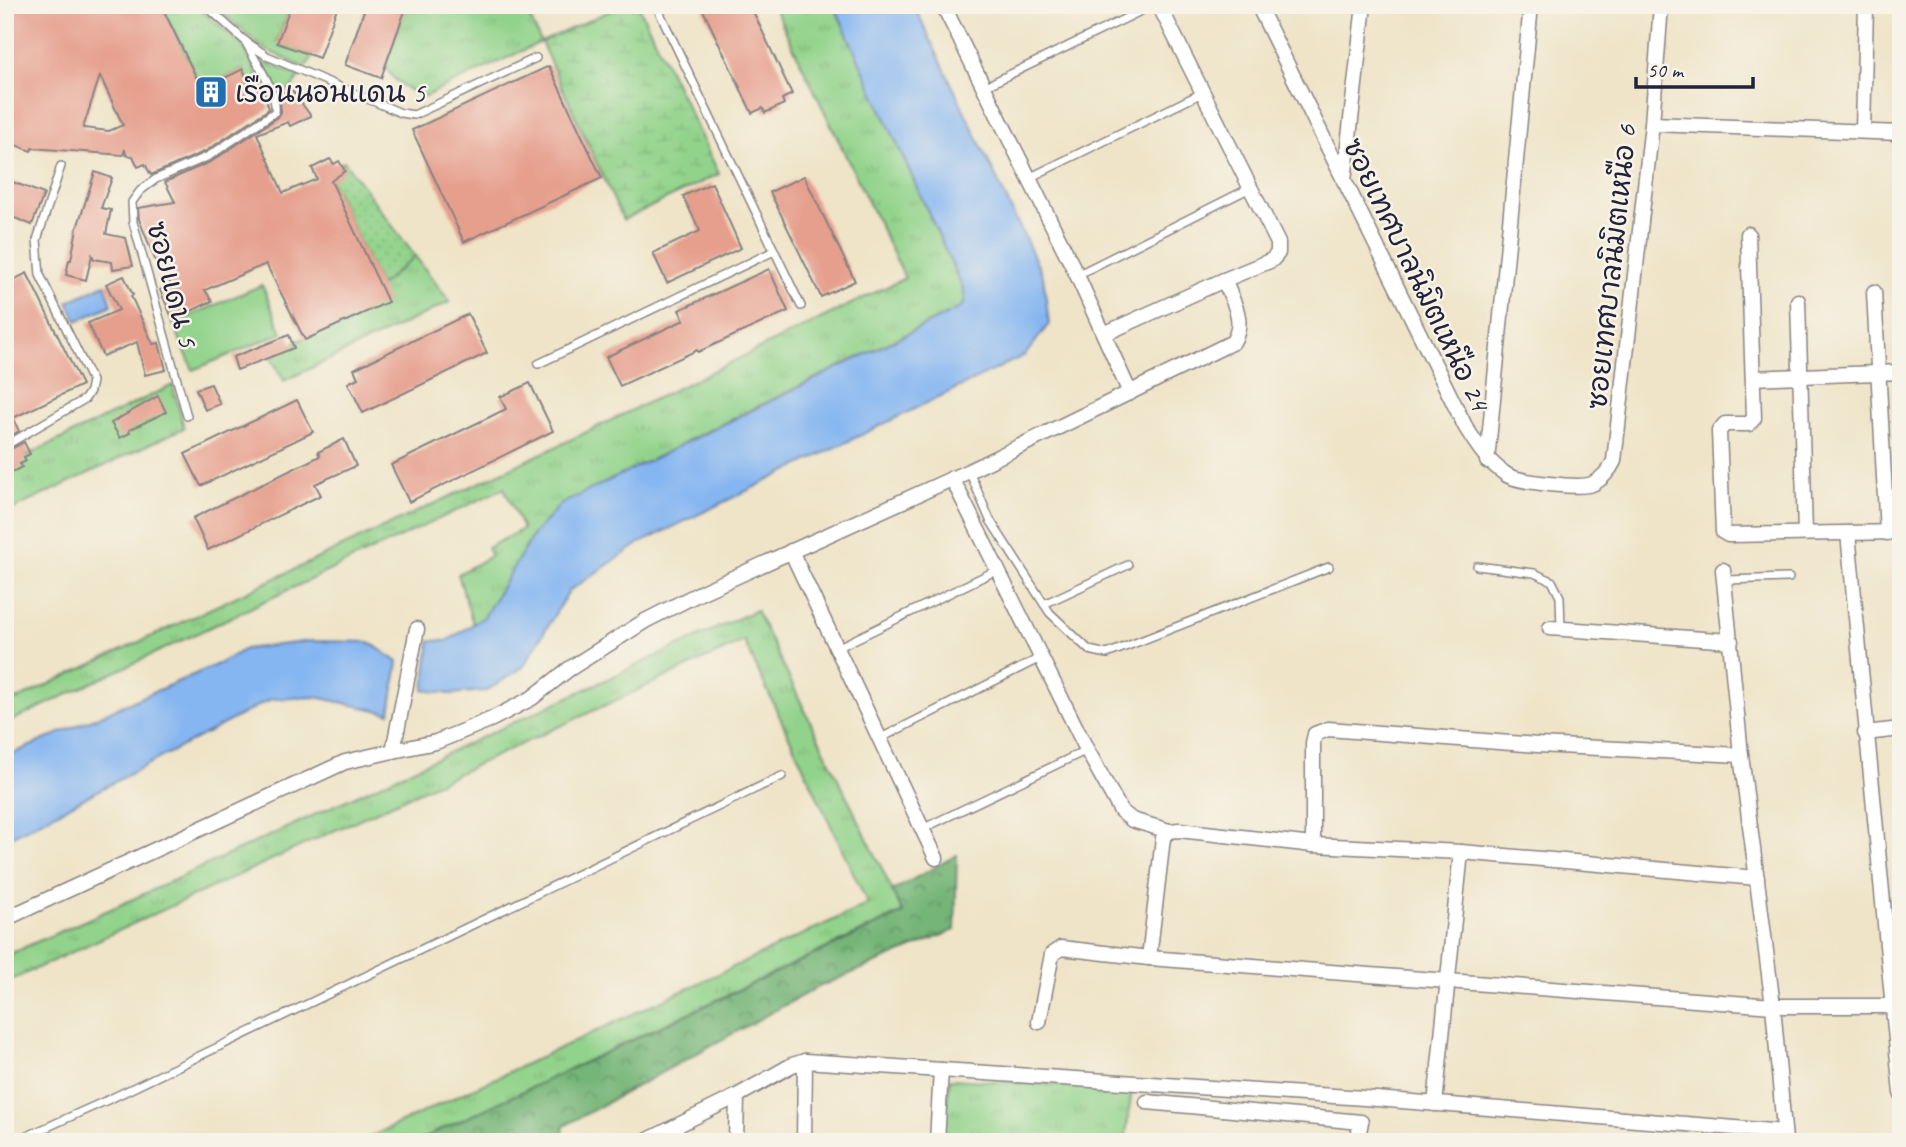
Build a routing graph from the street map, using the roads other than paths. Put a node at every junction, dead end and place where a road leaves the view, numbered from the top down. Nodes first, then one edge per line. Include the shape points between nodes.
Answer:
1 (205, 5) edge
2 (656, 5) edge
3 (943, 5) edge
4 (1153, 5) edge
5 (1159, 5) edge
6 (1258, 5) edge
7 (1364, 5) edge
8 (1531, 5) edge
9 (1661, 5) edge
10 (1867, 5) edge
11 (245, 41) junction
12 (536, 58) dead end
13 (984, 87) junction
14 (1202, 93) junction
15 (1652, 124) junction
16 (1863, 131) junction
17 (1901, 133) edge
18 (61, 166) dead end
19 (1029, 178) junction
20 (1344, 183) junction
21 (1250, 188) junction
22 (1748, 234) dead end
23 (774, 251) junction
24 (1077, 275) junction
25 (1224, 280) junction
26 (1874, 292) dead end
27 (1798, 301) dead end
28 (801, 306) dead end
29 (1104, 334) junction
30 (538, 364) dead end
31 (1901, 372) edge
32 (1880, 373) junction
33 (1802, 376) junction
34 (1753, 378) junction
35 (1130, 393) junction
36 (187, 416) dead end
37 (5, 446) edge
38 (1487, 461) junction
39 (969, 471) junction
40 (952, 478) junction
41 (1593, 484) joint
42 (1805, 533) junction
43 (1848, 533) junction
44 (1894, 533) edge
45 (791, 551) junction
46 (1128, 565) dead end
47 (1477, 566) dead end
48 (1329, 567) dead end
49 (997, 570) junction
50 (1724, 575) joint
51 (1789, 578) dead end
52 (1044, 604) junction
53 (417, 629) dead end
54 (1555, 629) joint
55 (1731, 640) junction
56 (837, 648) junction
57 (1040, 658) junction
58 (1901, 729) edge
59 (1865, 733) junction
60 (879, 739) junction
61 (1087, 750) junction
62 (393, 751) junction
63 (1741, 755) junction
64 (782, 776) dead end
65 (922, 830) junction
66 (1169, 831) junction
67 (1313, 845) junction
68 (1461, 852) junction
69 (936, 858) dead end
70 (1757, 878) junction
71 (5, 919) edge
72 (1149, 958) junction
73 (1447, 980) junction
74 (1773, 1006) junction
75 (1892, 1006) junction
76 (1039, 1022) dead end
77 (805, 1061) junction
78 (941, 1070) junction
79 (1901, 1093) edge
80 (737, 1096) junction
81 (1147, 1102) dead end
82 (1435, 1104) junction
83 (1784, 1137) edge
84 (13, 1142) edge
85 (644, 1142) edge
86 (736, 1142) edge
87 (804, 1142) edge
88 (937, 1142) edge
89 (1357, 1142) edge

1 - 11 lane
2 - 23 lane
3 - 13 street
4 - 13 lane
5 - 14 street
6 - 20 street, ซอยเทศบาลนิมิตเหนือ 24
7 - 20 street
8 - 38 street
9 - 15 street, ซอยเทศบาลนิมิตเหนือ 6
10 - 16 street
11 - 12 lane via 279,61 414,115
11 - 36 lane, ซอยแดน 5 via 273,93 277,104 273,116 209,156 156,179 132,202 133,222
13 - 19 street
14 - 19 lane
14 - 21 street
15 - 16 street
15 - 41 street, ซอยเทศบาลนิมิตเหนือ 6 via 1615,461
16 - 17 street
18 - 37 lane via 37,240 37,258 40,275 92,381 90,391 85,399
19 - 24 street
20 - 38 street, ซอยเทศบาลนิมิตเหนือ 24 via 1465,426
21 - 24 lane
21 - 25 street via 1278,243 1278,253 1272,260
22 - 34 street
23 - 28 lane
23 - 30 lane
24 - 29 street
25 - 29 street
25 - 35 street via 1241,321 1233,342
26 - 32 street
27 - 33 street
29 - 35 street
31 - 32 street
32 - 33 street
32 - 44 street
33 - 34 street
33 - 42 street
34 - 42 street via 1753,421 1725,424 1719,431 1723,532
35 - 39 street
38 - 41 street, ซอยเทศบาลนิมิตเหนือ 24 via 1510,477 1566,486
39 - 40 street
39 - 52 lane via 990,520
40 - 45 street
40 - 49 street
42 - 43 street
43 - 44 street
43 - 59 street
45 - 56 street
45 - 62 street via 645,621 532,698 492,719 436,742
46 - 52 lane
47 - 54 lane via 1534,573 1552,581 1560,597
48 - 52 lane via 1107,654 1090,650
49 - 56 lane
49 - 57 street
50 - 51 lane
50 - 55 street
53 - 62 street
54 - 55 street
55 - 63 street
56 - 60 street
57 - 60 lane
57 - 61 street
58 - 59 street
59 - 75 street
60 - 65 street
61 - 65 lane
61 - 66 street via 1126,817
62 - 71 street via 345,762
63 - 67 street via 1321,730 1313,743
63 - 70 street
64 - 84 lane
65 - 69 street
66 - 67 street
66 - 72 street via 1163,838
67 - 68 street
68 - 70 street
68 - 73 street
70 - 74 street
72 - 73 street
72 - 76 street via 1056,949
73 - 74 street
73 - 82 street
74 - 75 street
74 - 83 street
75 - 79 street
77 - 78 street
77 - 80 street
77 - 87 street
78 - 82 street
78 - 88 street
80 - 85 street
80 - 86 street
81 - 89 street via 1361,1122
82 - 83 street

